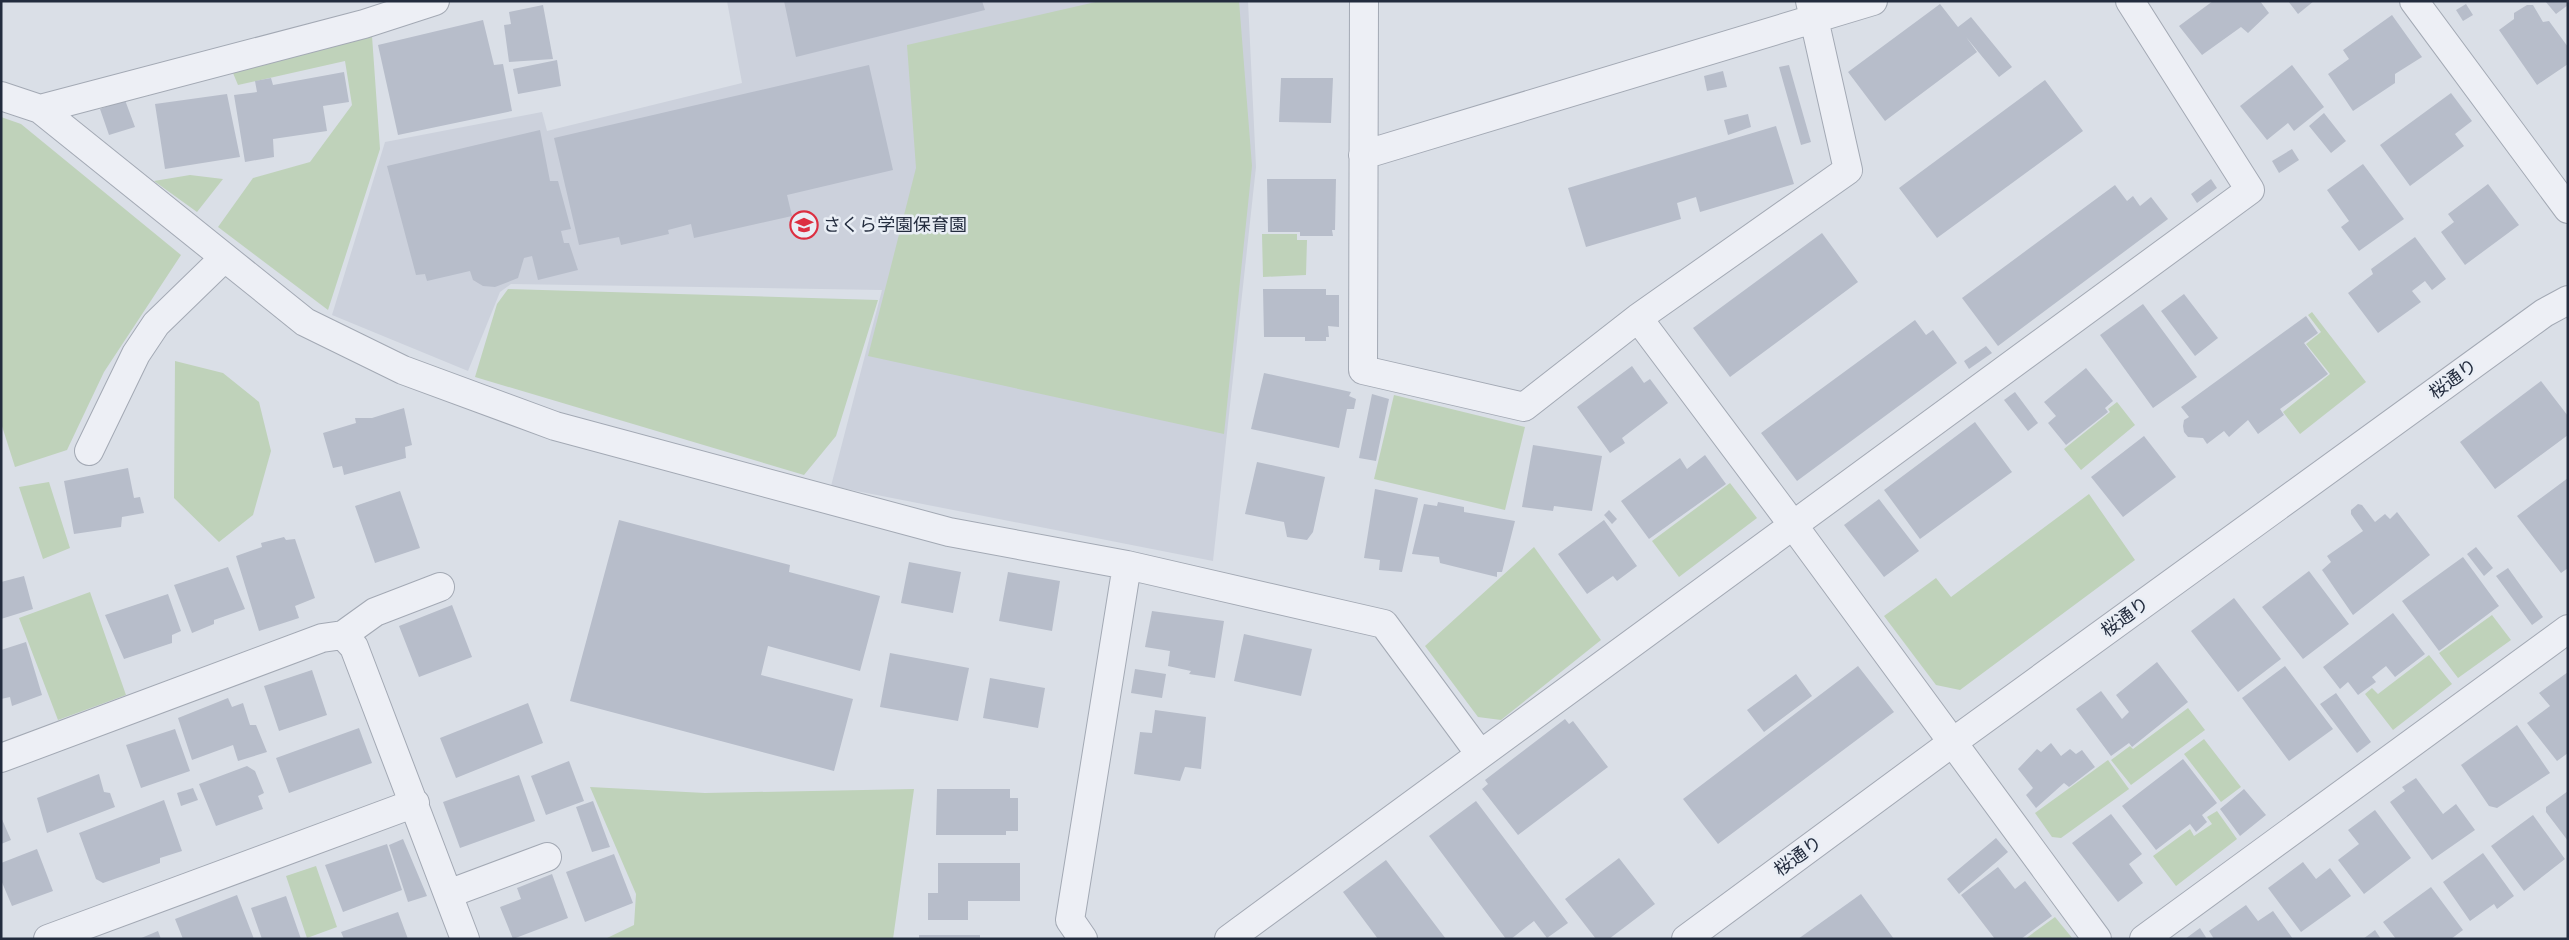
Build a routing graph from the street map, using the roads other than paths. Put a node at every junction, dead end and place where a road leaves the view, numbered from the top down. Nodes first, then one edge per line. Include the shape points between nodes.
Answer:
1 (435, 1) edge
2 (1364, 1) edge
3 (1873, 1) edge
4 (2130, 1) edge
5 (2414, 1) edge
6 (1812, 10) edge
7 (1, 96) edge
8 (40, 109) junction
9 (1362, 155) junction
10 (2568, 208) edge
11 (224, 258) junction
12 (2568, 300) edge
13 (1638, 318) junction
14 (88, 451) dead end
15 (1793, 525) junction
16 (1127, 565) junction
17 (440, 587) dead end
18 (2568, 629) edge
19 (343, 635) junction
20 (1953, 742) junction
21 (1480, 754) junction
22 (1, 758) edge
23 (415, 803) junction
24 (547, 857) dead end
25 (448, 894) junction
26 (48, 939) edge
27 (464, 939) edge
28 (1083, 939) edge
29 (1229, 939) edge
30 (1686, 939) edge
31 (2097, 939) edge
32 (2144, 939) edge

1 - 8 street via 364,24
2 - 9 street
3 - 6 street
4 - 15 street via 2250,190
5 - 10 street
6 - 9 street
6 - 13 street via 1848,170
7 - 8 street
8 - 11 street
9 - 13 street via 1363,370 1524,407
11 - 14 street via 156,324 136,354
11 - 16 street via 305,322 403,370 555,426 949,532
12 - 20 street, 桜通り via 2544,313
13 - 15 street
15 - 20 street
15 - 21 street
16 - 21 street via 1384,624
16 - 28 street via 1070,920
17 - 19 street via 375,612
18 - 32 street
19 - 22 street via 322,638
19 - 23 street via 354,647
20 - 30 street, 桜通り
20 - 31 street
21 - 29 street
23 - 25 street
23 - 26 street
24 - 25 street
25 - 27 street

